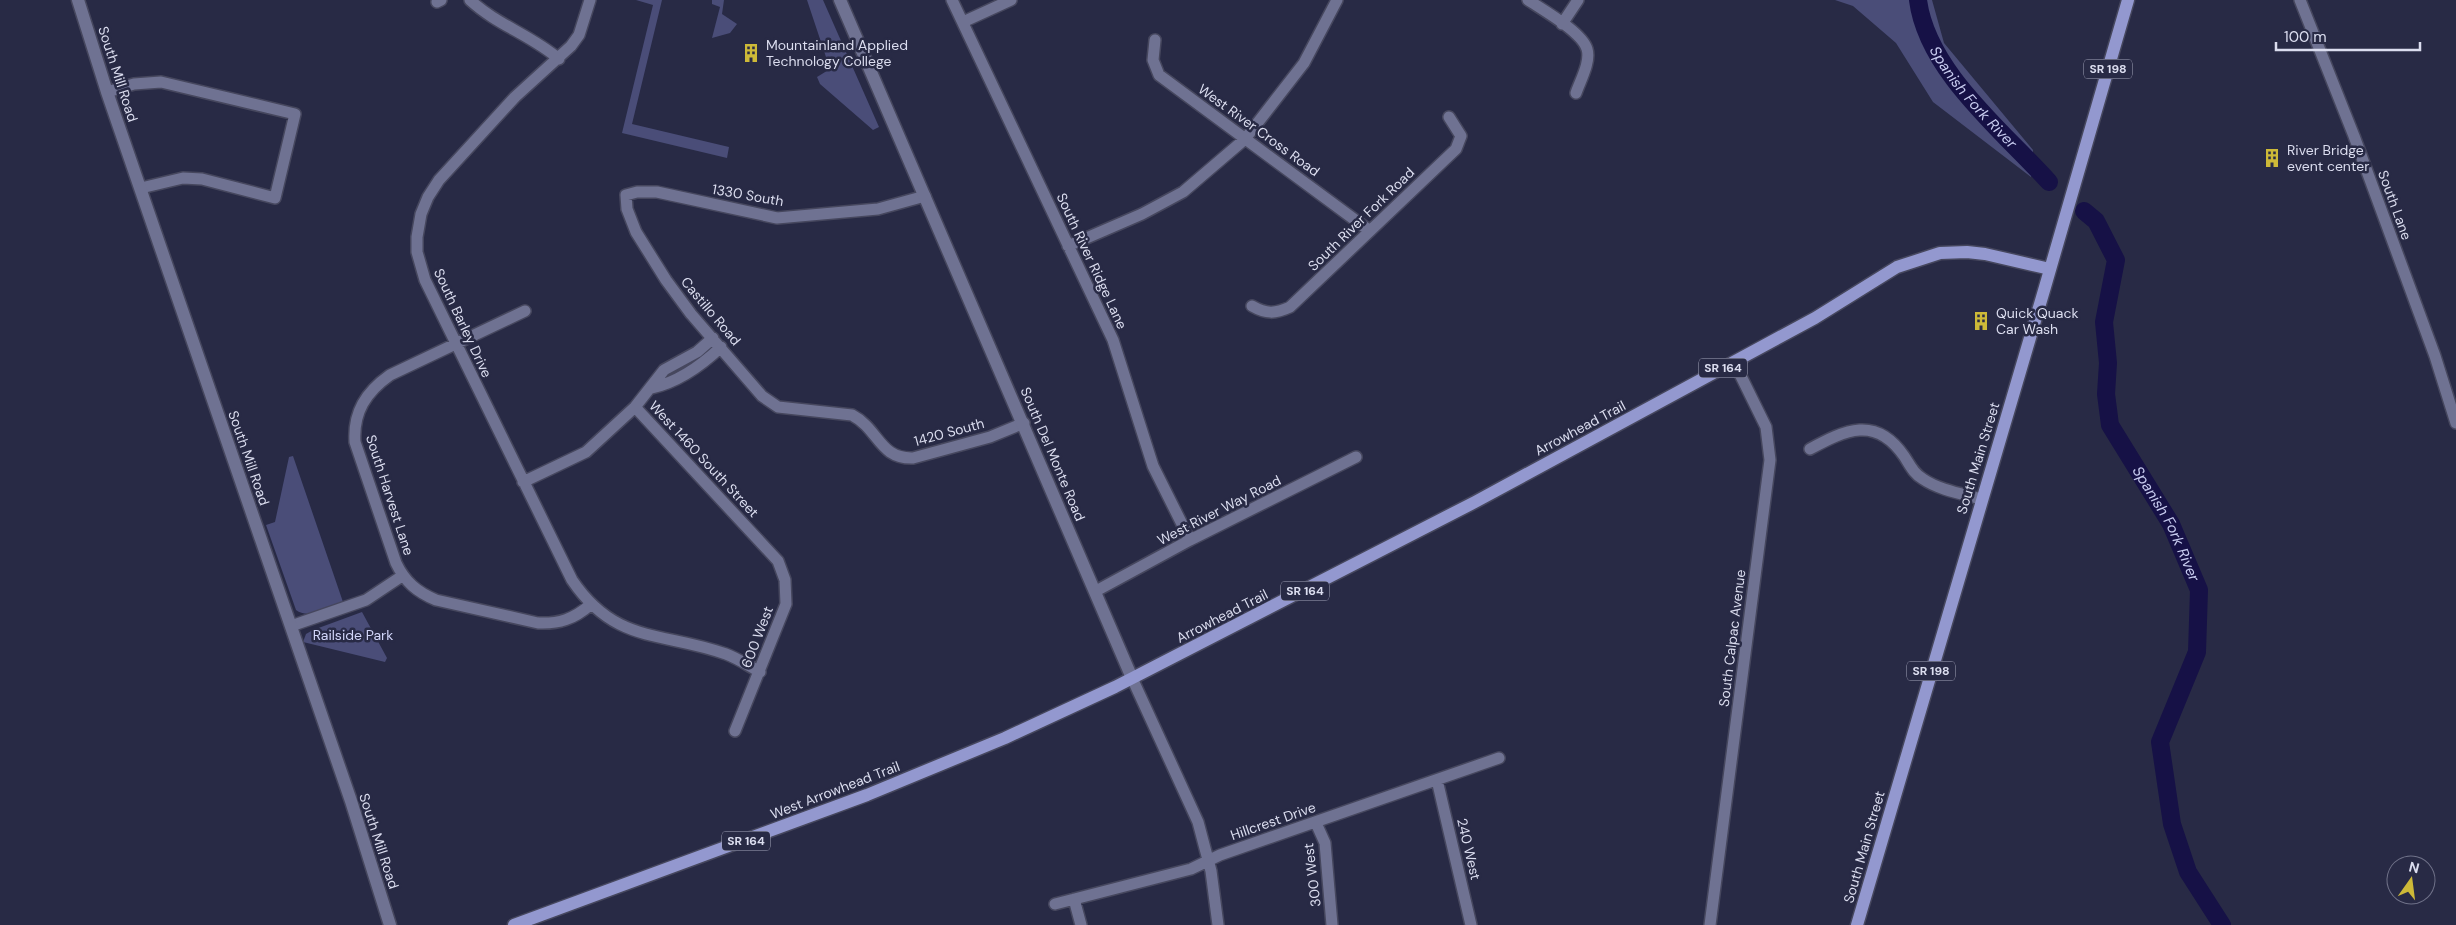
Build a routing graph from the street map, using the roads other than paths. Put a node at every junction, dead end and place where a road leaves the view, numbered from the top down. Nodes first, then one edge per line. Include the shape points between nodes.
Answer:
1 (78, 0) edge
2 (470, 0) edge
3 (590, 0) edge
4 (840, 0) edge
5 (952, 0) edge
6 (1011, 0) edge
7 (1338, 0) edge
8 (1528, 0) edge
9 (1578, 0) edge
10 (2128, 0) edge
11 (2300, 0) edge
12 (963, 22) junction
13 (1562, 24) junction
14 (1155, 40) dead end
15 (559, 59) junction
16 (108, 92) junction
17 (1576, 93) dead end
18 (1449, 117) dead end
19 (1244, 139) junction
20 (141, 188) junction
21 (626, 195) joint
22 (925, 196) junction
23 (1370, 231) junction
24 (1068, 246) junction
25 (2050, 269) junction
26 (1252, 306) dead end
27 (524, 311) dead end
28 (713, 338) junction
29 (455, 344) junction
30 (721, 348) junction
31 (1734, 362) junction
32 (652, 388) junction
33 (635, 407) junction
34 (778, 407) joint
35 (1024, 423) junction
36 (2456, 423) edge
37 (1810, 449) dead end
38 (1356, 457) dead end
39 (523, 482) junction
40 (1981, 499) junction
41 (751, 530) joint
42 (1190, 540) junction
43 (402, 576) junction
44 (1096, 591) junction
45 (590, 605) junction
46 (291, 626) junction
47 (760, 672) junction
48 (1132, 678) junction
49 (735, 731) dead end
50 (1499, 758) dead end
51 (1437, 780) junction
52 (1316, 823) junction
53 (1209, 862) junction
54 (1074, 899) junction
55 (1055, 904) dead end
56 (390, 925) edge
57 (514, 925) edge
58 (1081, 925) edge
59 (1218, 925) edge
60 (1332, 925) edge
61 (1471, 925) edge
62 (1710, 925) edge
63 (1857, 925) edge

1 - 16 street, South Mill Road
2 - 15 street via 504,26 530,37
3 - 15 street, South Barley Drive via 579,35
4 - 22 street, South Del Monte Road
5 - 12 street, South River Ridge Lane
6 - 12 street
7 - 19 street via 1304,63
8 - 13 street
9 - 13 street
10 - 25 main road, South Main Street / SR 198
11 - 36 street, South Lane via 2354,136 2435,356
12 - 24 street, South River Ridge Lane
13 - 17 street via 1582,40 1588,50
14 - 19 street, West River Cross Road via 1153,60 1159,75
15 - 29 street, South Barley Drive via 515,97 439,180 421,214 417,237 421,268
16 - 20 street, South Mill Road
16 - 20 street via 134,84 161,82 295,114 276,198 202,178 183,178
18 - 23 street, South River Fork Road via 1461,136 1456,149
19 - 23 street, West River Cross Road
19 - 24 street via 1183,192
20 - 46 street, South Mill Road
21 - 22 street, 1330 South via 657,192 776,218 878,209
21 - 28 street, Castillo Road via 626,210 636,232 690,314
22 - 35 street, South Del Monte Road
23 - 26 street, South River Fork Road via 1290,307 1276,313 1263,312
24 - 42 street, South River Ridge Lane via 1112,340 1154,466
25 - 31 main road, Arrowhead Trail / SR 164 via 1986,254 1940,253 1897,268
25 - 40 main road, South Main Street / SR 198
27 - 29 street, South Harvest Lane
28 - 30 street, Castillo Road
28 - 32 street via 697,352 664,370
29 - 39 street, South Barley Drive
29 - 43 street, South Harvest Lane via 379,382 367,394 354,427 356,442
30 - 32 street via 701,365
30 - 34 street, Castillo Road via 762,396
31 - 48 main road, Arrowhead Trail / SR 164 via 1475,502
31 - 62 street, South Calpac Avenue via 1766,427 1770,460
32 - 33 street
33 - 39 street via 586,452
33 - 41 street, West 1460 South Street
34 - 35 street, 1420 South via 852,415 873,431 883,447 901,458 913,458 990,437
35 - 44 street, South Del Monte Road
37 - 40 street via 1851,430 1883,435 1925,481
38 - 42 street, West River Way Road
39 - 45 street, South Barley Drive via 572,580
40 - 63 main road, South Main Street / SR 198
41 - 47 street, 600 West via 778,561 785,580 786,604
42 - 44 street, West River Way Road
43 - 45 street via 414,588 436,600 538,623 553,624 566,620
43 - 46 street via 366,600
44 - 48 street, South Del Monte Road
45 - 47 street, South Barley Drive via 631,631 726,654
46 - 56 street, South Mill Road
47 - 49 street, 600 West
48 - 53 street, South Del Monte Road via 1191,806
48 - 57 main road, West Arrowhead Trail / SR 164 via 1005,738 867,795
50 - 51 street, Hillcrest Drive
51 - 52 street, Hillcrest Drive
51 - 61 street, 240 West
52 - 53 street, Hillcrest Drive via 1220,855
52 - 60 street, 300 West via 1325,844
53 - 54 street, Hillcrest Drive
53 - 59 street, South Del Monte Road
54 - 55 street, Hillcrest Drive
54 - 58 street

